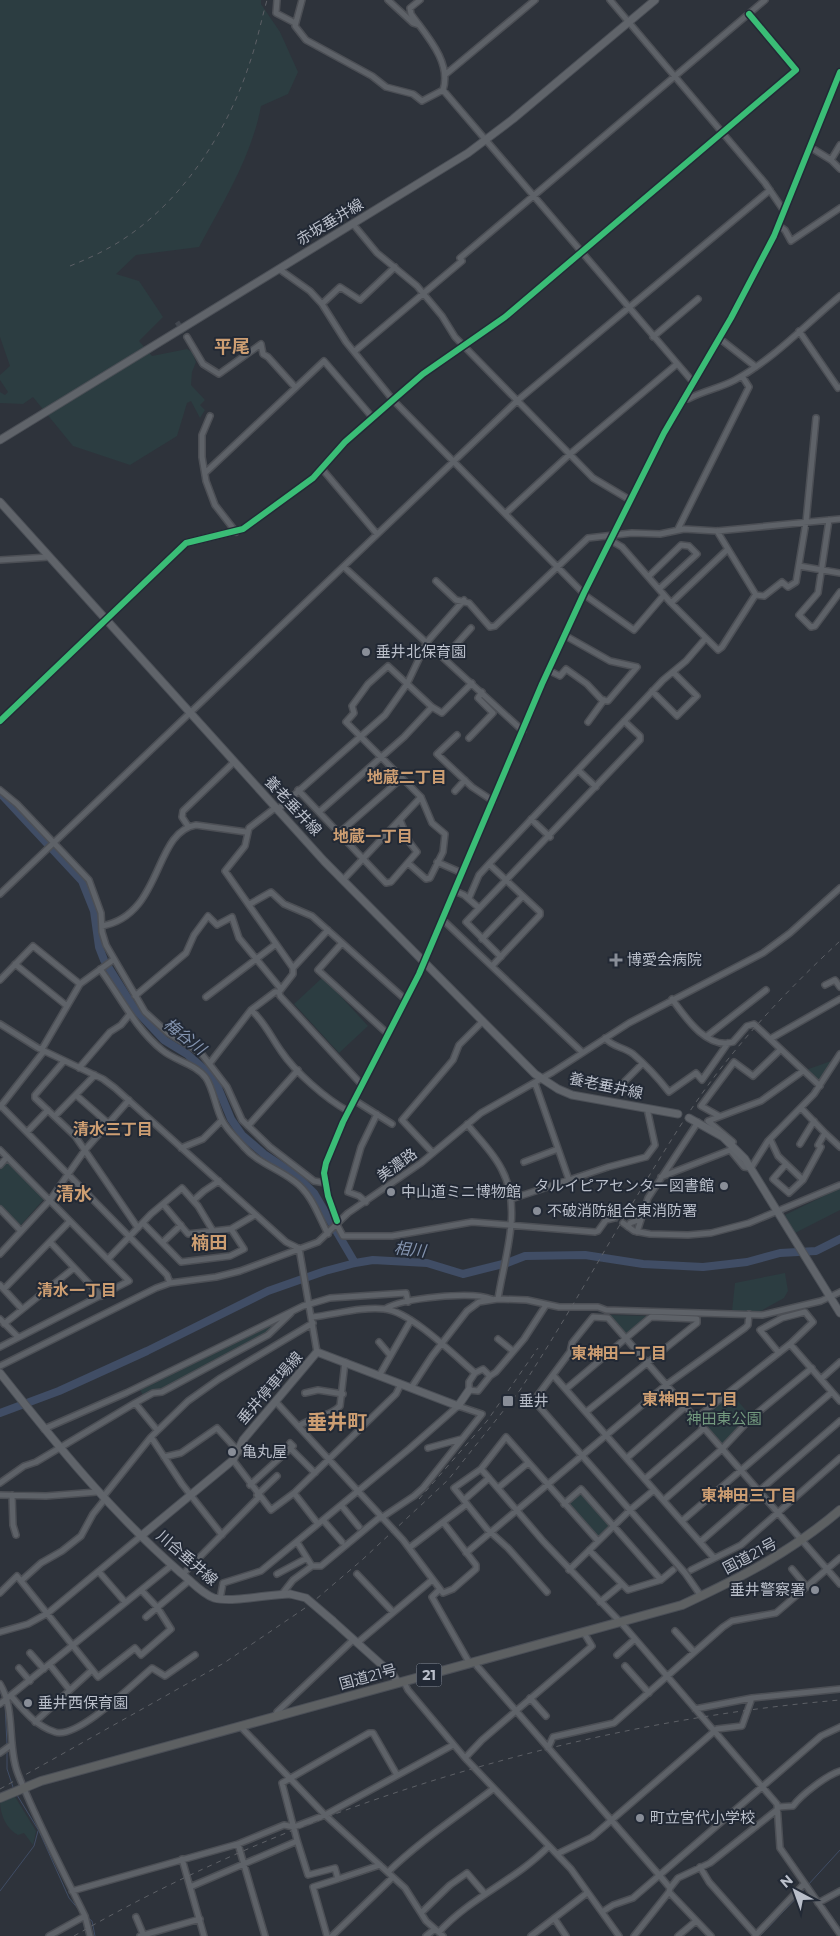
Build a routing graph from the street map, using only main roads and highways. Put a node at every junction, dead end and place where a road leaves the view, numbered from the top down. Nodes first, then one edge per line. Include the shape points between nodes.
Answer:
1 (655, 0) edge
2 (0, 440) edge
3 (0, 502) edge
4 (678, 1114) dead end
5 (689, 1118) dead end
6 (840, 1313) edge
7 (0, 1373) edge
8 (469, 1390) road end
9 (840, 1510) edge
10 (142, 1536) junction
11 (401, 1682) junction
12 (0, 1798) edge

1 - 2 main road, 赤坂垂井線 via 486,140
3 - 4 main road, 養老垂井線 via 276,809 538,1081 572,1095
5 - 6 main road via 730,1143 751,1168
7 - 10 main road, 川合垂井線 via 58,1448
8 - 10 main road, 垂井停車場線 via 458,1406 317,1352 243,1440 233,1460
9 - 11 highway, 国道21号 / 21 via 768,1563 682,1605
10 - 11 main road, 川合垂井線, bridge via 209,1595 220,1599 282,1594 306,1598
11 - 12 highway, 国道21号 / 21 via 23,1788

